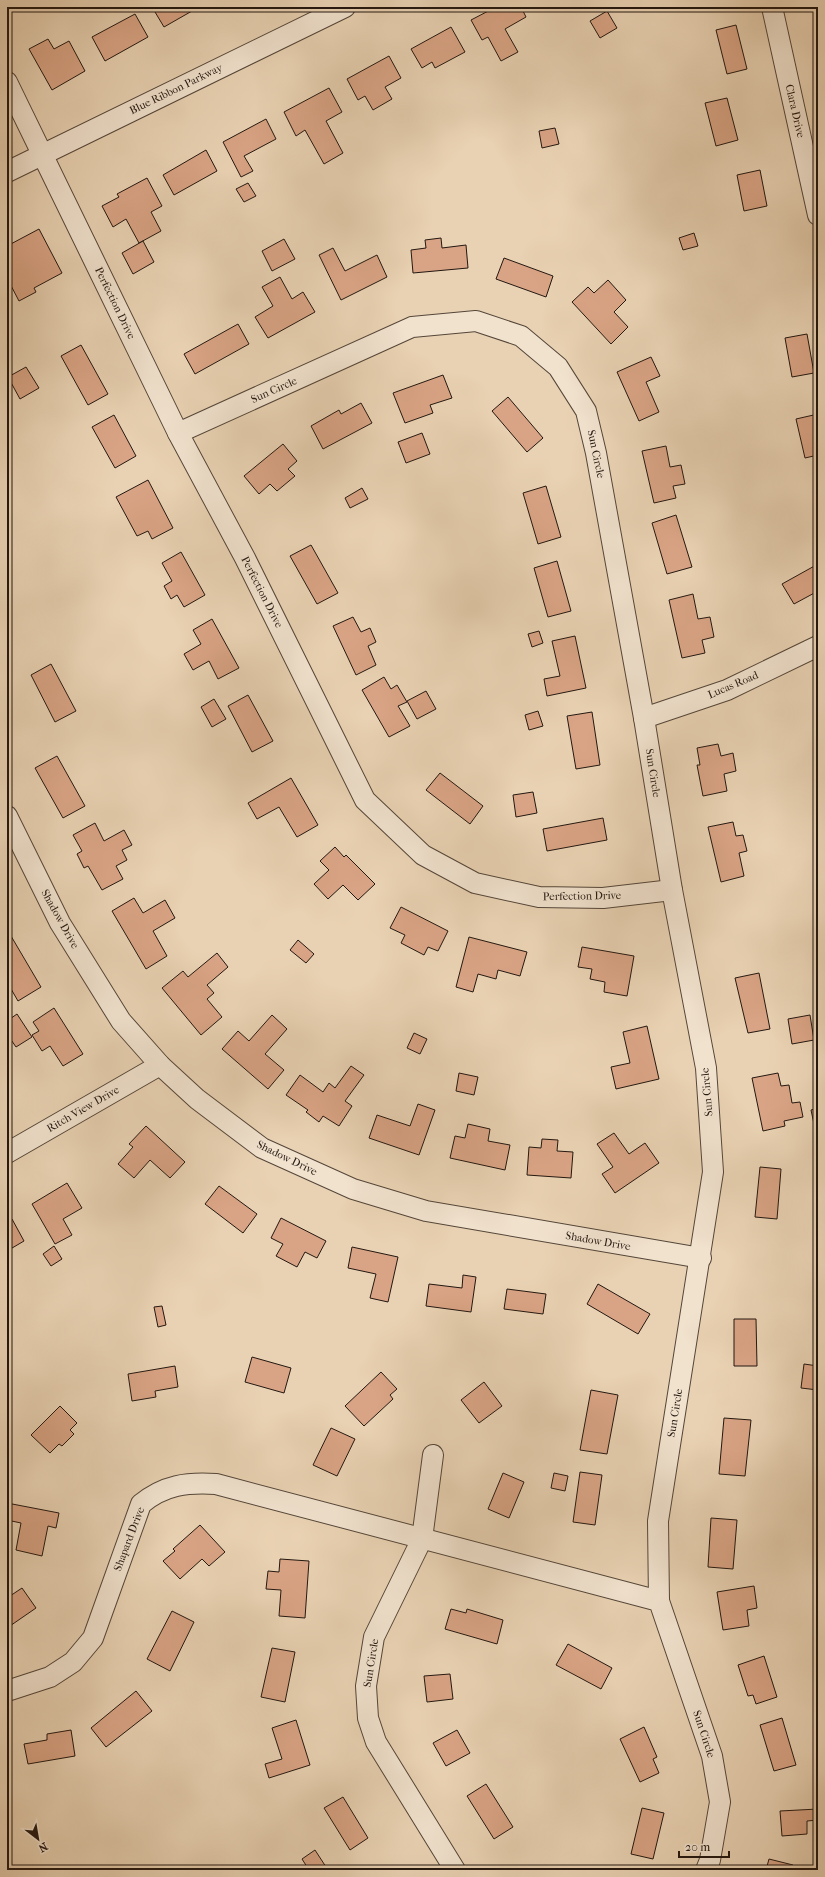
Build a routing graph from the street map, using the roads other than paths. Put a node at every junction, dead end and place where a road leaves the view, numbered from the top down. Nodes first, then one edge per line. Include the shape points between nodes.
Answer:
1 (345, 7) edge
2 (772, 7) edge
3 (7, 82) edge
4 (43, 154) junction
5 (7, 172) edge
6 (818, 215) edge
7 (178, 433) junction
8 (818, 646) edge
9 (644, 718) junction
10 (7, 816) edge
11 (672, 890) junction
12 (160, 1065) junction
13 (7, 1154) edge
14 (700, 1258) junction
15 (433, 1455) dead end
16 (422, 1539) junction
17 (659, 1601) junction
18 (7, 1691) edge
19 (455, 1870) edge
20 (706, 1870) edge

1 - 4 street, Blue Ribbon Parkway
2 - 6 street, Clara Drive
3 - 4 street, Perfection Drive
4 - 5 street, Blue Ribbon Parkway
4 - 7 street, Perfection Drive
7 - 9 street, Sun Circle via 412,327 476,321 521,336 558,367 586,412 596,453
7 - 11 street, Perfection Drive via 245,558 365,800 423,855 475,883 539,897 603,898
8 - 9 street, Lucas Road via 727,690
9 - 11 street, Sun Circle
10 - 12 street, Shadow Drive via 60,923 121,1021
11 - 14 street, Sun Circle via 706,1068 713,1172
12 - 13 street, Ritch View Drive
12 - 14 street, Shadow Drive via 197,1099 262,1148 353,1189 426,1211
14 - 17 street, Sun Circle via 658,1521
15 - 16 street, Sun Circle
16 - 17 street
16 - 18 street, Shapard Drive via 216,1484 192,1483 153,1494 141,1504 93,1638 73,1662 50,1677
16 - 19 street, Sun Circle via 374,1637 366,1686 368,1718 376,1742
17 - 20 street, Sun Circle via 712,1756 720,1802

